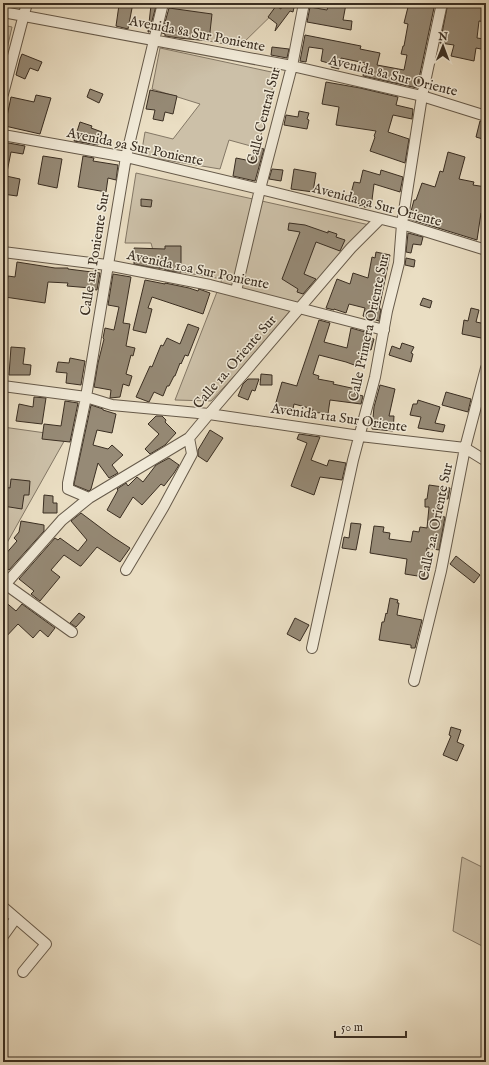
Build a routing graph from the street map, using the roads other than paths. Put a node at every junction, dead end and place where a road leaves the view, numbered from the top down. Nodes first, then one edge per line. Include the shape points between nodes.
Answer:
1 (27, 3) edge
2 (163, 3) edge
3 (304, 3) edge
4 (442, 3) edge
5 (3, 12) edge
6 (23, 17) junction
7 (154, 40) junction
8 (292, 66) junction
9 (3, 94) edge
10 (422, 96) junction
11 (486, 116) edge
12 (3, 135) edge
13 (126, 157) junction
14 (260, 189) junction
15 (380, 219) junction
16 (402, 224) junction
17 (486, 250) edge
18 (3, 252) edge
19 (107, 266) junction
20 (236, 291) junction
21 (300, 308) junction
22 (384, 330) junction
23 (486, 368) edge
24 (3, 386) edge
25 (86, 397) junction
26 (209, 414) junction
27 (360, 436) junction
28 (189, 438) junction
29 (465, 448) junction
30 (486, 461) edge
31 (89, 498) junction
32 (126, 570) dead end
33 (4, 586) edge
34 (72, 632) dead end
35 (312, 648) dead end
36 (414, 681) dead end
37 (3, 907) edge
38 (16, 918) junction
39 (3, 936) edge
40 (23, 972) dead end

1 - 6 street
2 - 7 street, Calle 1a. Poniente Sur
3 - 8 street, Calle Central Sur
4 - 10 street
5 - 6 street, Avenida 8a Sur Poniente
6 - 7 street, Avenida 8a Sur Poniente
6 - 9 street
7 - 8 street, Avenida 8a Sur Poniente
7 - 13 street, Calle 1a. Poniente Sur
8 - 10 street, Avenida 8a Sur Oriente
8 - 14 street, Calle Central Sur
10 - 11 street, Avenida 8a Sur Oriente
10 - 16 street
12 - 13 street, Avenida 9a Sur Poniente
13 - 14 street, Avenida 9a Sur Poniente
13 - 19 street, Calle 1a. Poniente Sur
14 - 15 street, Avenida 9a Sur Oriente
14 - 20 street, Calle Central Sur
15 - 16 street, Avenida 9a Sur Oriente
15 - 21 street, Calle 1a. Oriente Sur via 351,248
16 - 17 street, Avenida 9a Sur Oriente
16 - 22 street, Calle Primera Oriente Sur via 399,263
18 - 19 street, Avenida 10a Sur Poniente
19 - 20 street, Avenida 10a Sur Poniente
19 - 25 street, Calle 1a. Poniente Sur
20 - 21 street, Avenida 10a Sur Poniente
21 - 22 street, Avenida 10a Sur Poniente
21 - 26 street, Calle 1a. Oriente Sur
22 - 27 street, Calle Primera Oriente Sur
23 - 29 street, Calle 2a. Oriente Sur
24 - 25 street, Avenida 11a Sur Oriente
25 - 26 street, Avenida 11a Sur Oriente via 112,406
25 - 31 street, Calle 1a. Poniente Sur via 68,489
26 - 27 street, Avenida 11a Sur Oriente
26 - 28 street, Calle 1a. Oriente Sur
27 - 29 street, Avenida 11a Sur Oriente
27 - 35 street, Calle Primera Oriente Sur
28 - 31 street, Calle 1a. Oriente Sur
28 - 32 street via 192,454
29 - 30 street
29 - 36 street, Calle 2a. Oriente Sur via 441,571
31 - 33 street, Calle 1a. Oriente Sur via 62,520
33 - 34 street
37 - 38 street
38 - 39 street
38 - 40 street via 46,944

